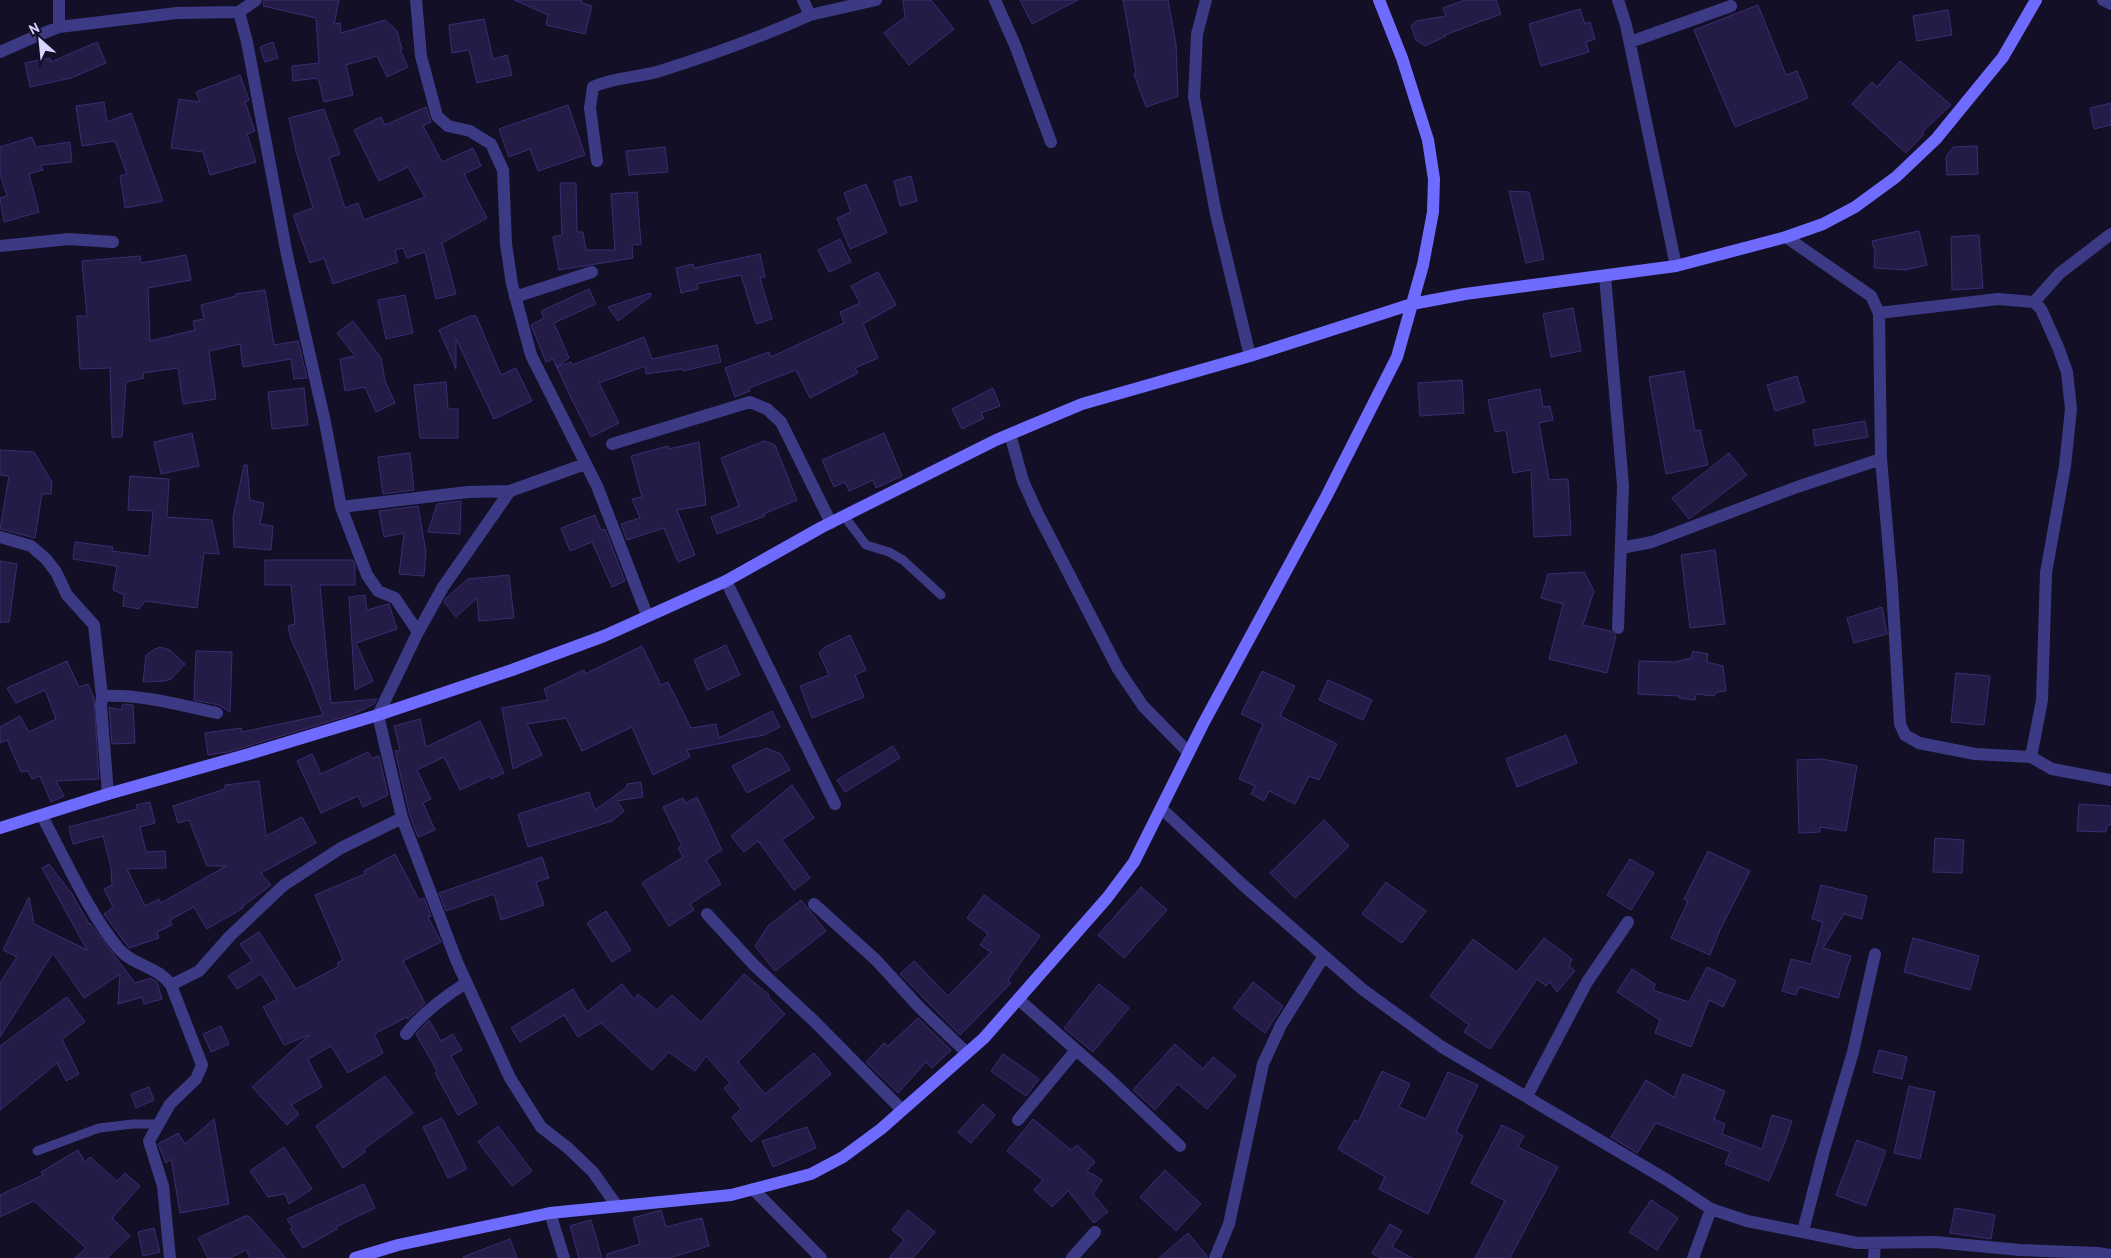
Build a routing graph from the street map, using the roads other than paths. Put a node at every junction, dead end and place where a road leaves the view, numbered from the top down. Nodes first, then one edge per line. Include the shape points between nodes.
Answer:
1 (59, 0) edge
2 (256, 0) edge
3 (416, 0) edge
4 (803, 0) edge
5 (876, 0) edge
6 (995, 0) edge
7 (1206, 0) edge
8 (1379, 0) edge
9 (1618, 0) edge
10 (2036, 0) edge
11 (2103, 0) edge
12 (2111, 4) edge
13 (1731, 6) dead end
14 (239, 12) junction
15 (810, 15) junction
16 (60, 28) junction
17 (1630, 42) junction
18 (0, 52) edge
19 (1051, 142) dead end
20 (597, 161) dead end
21 (2111, 234) edge
22 (1786, 237) junction
23 (112, 242) dead end
24 (0, 246) edge
25 (1676, 266) junction
26 (592, 272) dead end
27 (1605, 276) junction
28 (515, 297) junction
29 (2034, 302) junction
30 (1412, 304) junction
31 (1879, 313) junction
32 (1250, 356) junction
33 (1010, 434) junction
34 (612, 444) dead end
35 (1881, 459) junction
36 (585, 464) junction
37 (510, 491) junction
38 (341, 506) junction
39 (844, 516) junction
40 (830, 524) junction
41 (0, 537) edge
42 (1621, 548) junction
43 (726, 581) junction
44 (941, 595) dead end
45 (647, 615) junction
46 (1618, 628) dead end
47 (418, 632) junction
48 (102, 696) junction
49 (217, 713) dead end
50 (378, 715) junction
51 (1188, 752) junction
52 (2030, 757) junction
53 (2111, 780) edge
54 (108, 794) junction
55 (835, 804) dead end
56 (1161, 808) junction
57 (42, 816) junction
58 (402, 818) junction
59 (0, 828) edge
60 (814, 904) dead end
61 (707, 914) dead end
62 (1628, 922) dead end
63 (1875, 954) dead end
64 (1324, 956) junction
65 (466, 983) junction
66 (171, 985) junction
67 (1018, 999) junction
68 (406, 1034) dead end
69 (1076, 1050) junction
70 (967, 1053) junction
71 (1527, 1096) junction
72 (902, 1110) junction
73 (1018, 1120) dead end
74 (158, 1124) junction
75 (1180, 1146) dead end
76 (37, 1152) dead end
77 (753, 1189) junction
78 (617, 1206) junction
79 (1712, 1210) junction
80 (550, 1213) junction
81 (1095, 1232) dead end
82 (1803, 1232) junction
83 (1874, 1243) junction
84 (372, 1255) edge
85 (2111, 1255) edge
86 (170, 1258) edge
87 (355, 1258) edge
88 (564, 1258) edge
89 (821, 1258) edge
90 (1072, 1258) edge
91 (1215, 1258) edge
92 (1692, 1258) edge
93 (1874, 1258) edge

1 - 16 street
2 - 14 street
3 - 28 street via 422,56 437,116 448,126 470,131 491,144 503,170 506,244
4 - 15 street
5 - 15 street
6 - 19 street
7 - 32 street via 1197,34 1194,97 1214,206
8 - 30 street via 1402,58 1428,140 1434,178 1433,212
9 - 17 street
10 - 22 street via 2003,57 1936,139 1902,171 1855,207 1823,224
11 - 12 street
13 - 17 street
14 - 16 street via 177,13
14 - 38 street
15 - 20 street via 766,35 657,72 605,82 593,88 590,108
16 - 18 street
17 - 25 street
21 - 29 street via 2060,273
22 - 25 street
22 - 31 street via 1871,296
23 - 24 street via 69,239
25 - 27 street
26 - 28 street
27 - 30 street
27 - 42 street via 1623,486
28 - 36 street via 531,355
29 - 31 street via 1998,299
29 - 52 street via 2041,309 2067,372 2071,409 2046,573 2042,700
30 - 32 street
30 - 51 street via 1397,357 1326,497
31 - 35 street
32 - 33 street via 1082,404
33 - 39 street
33 - 51 street via 1023,481 1037,512 1118,669 1143,706
34 - 40 street via 750,402 767,409 781,422
35 - 42 street via 1652,542
35 - 52 street via 1900,724 1906,735 1919,743 1975,754
36 - 37 street
36 - 45 street via 597,486
37 - 38 street via 468,492
37 - 47 street via 443,587
38 - 47 street via 367,575 378,591 395,598
39 - 40 street
39 - 44 lane via 866,545 890,552 903,560
40 - 43 street
41 - 48 street via 31,546 46,558 67,595 94,625
42 - 46 street
43 - 45 street
43 - 55 street
45 - 50 street via 604,636
47 - 50 street
48 - 49 street via 152,700
48 - 54 street
50 - 54 street
50 - 58 street
51 - 56 street
52 - 53 street via 2052,769
54 - 57 street
56 - 64 street
56 - 67 street via 1134,862 1107,898
57 - 59 street
57 - 66 street via 119,950 157,971
58 - 65 street
58 - 66 street via 341,848 284,884 199,971
60 - 70 street via 876,960
61 - 72 street via 753,964
62 - 71 street via 1587,982
63 - 82 street via 1853,1052
64 - 71 street via 1442,1047
64 - 91 street via 1281,1025 1263,1064 1229,1224
65 - 68 street via 446,995
65 - 78 street via 510,1078 541,1127 593,1172
66 - 74 street via 202,1066 196,1080 170,1104
67 - 69 street
67 - 70 street
69 - 73 street
69 - 75 street
70 - 72 street
71 - 79 street
72 - 77 street via 843,1158 812,1174
74 - 76 lane via 99,1128
74 - 86 street via 149,1141 162,1186
77 - 78 street via 732,1195
77 - 89 street
78 - 80 street
79 - 82 street
79 - 92 street
80 - 84 street
80 - 88 street
81 - 90 street
82 - 83 street via 1857,1243
83 - 85 street via 1935,1242
83 - 93 street
84 - 87 street

